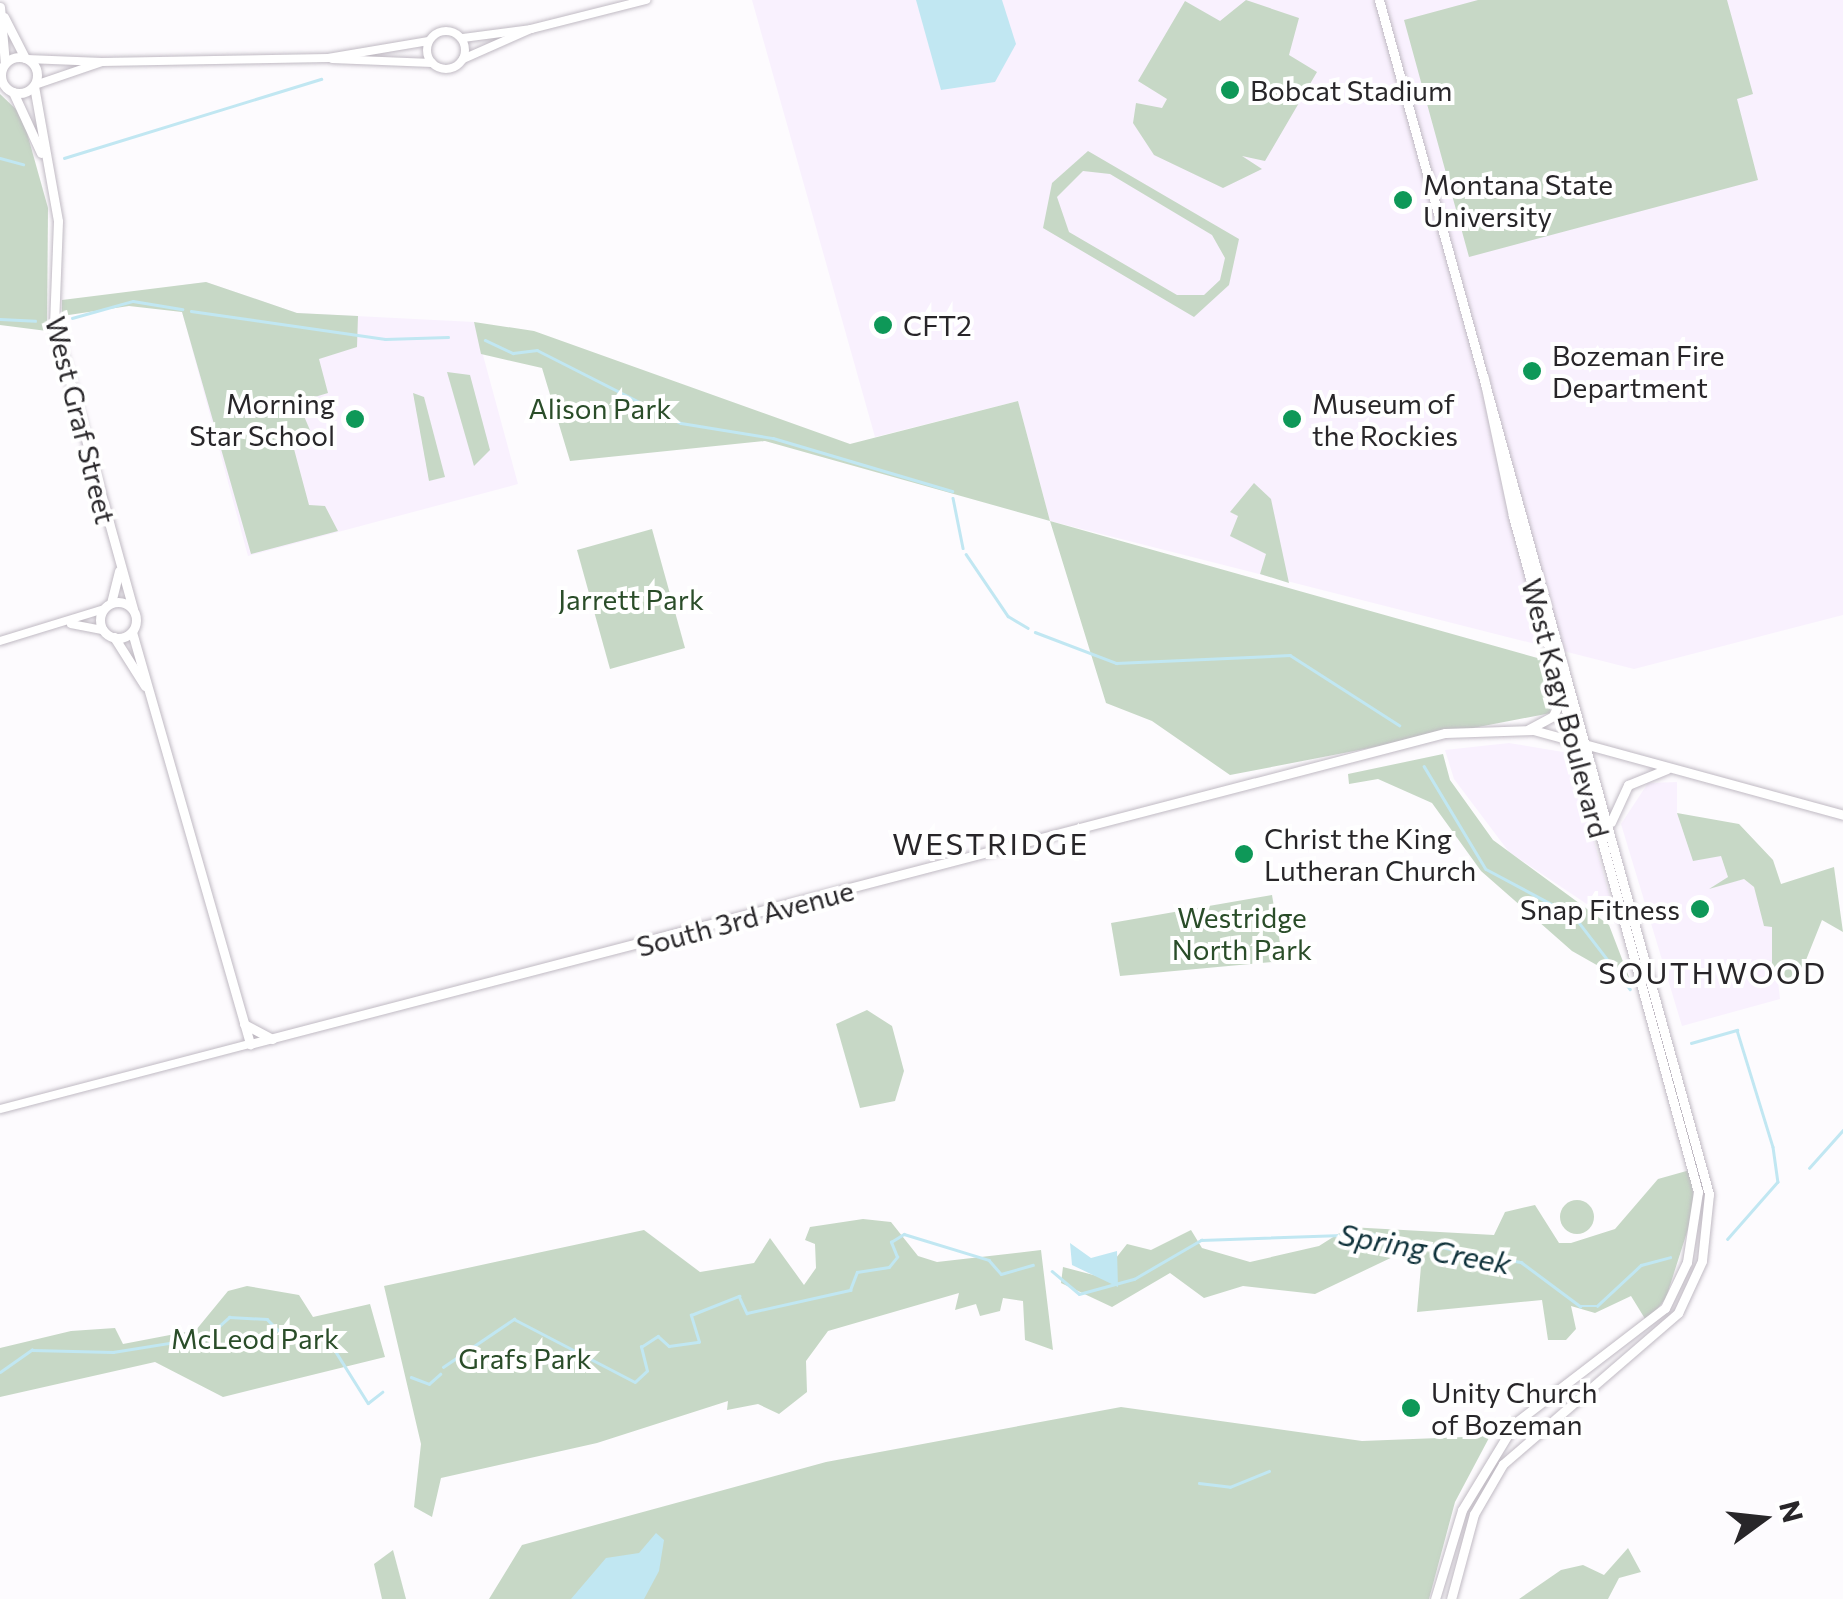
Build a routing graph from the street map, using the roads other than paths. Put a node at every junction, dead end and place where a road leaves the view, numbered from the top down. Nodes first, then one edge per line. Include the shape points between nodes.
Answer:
1 (646, 0) edge
2 (1379, 0) edge
3 (1, 11) edge
4 (531, 29) junction
5 (460, 37) junction
6 (429, 42) junction
7 (26, 58) junction
8 (328, 58) junction
9 (464, 59) junction
10 (102, 62) junction
11 (5, 64) junction
12 (432, 64) junction
13 (34, 86) junction
14 (13, 92) junction
15 (41, 153) junction
16 (1484, 378) junction
17 (118, 568) junction
18 (108, 606) junction
19 (133, 609) junction
20 (62, 624) junction
21 (103, 630) junction
22 (132, 632) junction
23 (114, 637) junction
24 (0, 640) edge
25 (1565, 690) junction
26 (154, 702) junction
27 (1527, 729) junction
28 (1578, 740) junction
29 (1590, 744) junction
30 (1676, 768) junction
31 (1843, 814) edge
32 (1611, 824) junction
33 (244, 1024) junction
34 (272, 1039) junction
35 (250, 1044) junction
36 (0, 1110) edge
37 (1435, 1599) edge
38 (1452, 1599) edge

1 - 4 street
2 - 16 main road, West Kagy Boulevard
3 - 7 main road, West Graf Street
3 - 11 main road, West Graf Street
4 - 5 street
4 - 9 street
5 - 6 street via 445,31
5 - 9 street
6 - 8 street
6 - 12 street
7 - 10 street
7 - 11 main road
7 - 13 main road, West Graf Street
8 - 10 street
8 - 12 street
9 - 12 street via 452,69
10 - 13 street
11 - 14 main road, West Graf Street via 2,83
13 - 14 main road
13 - 15 main road, West Graf Street
14 - 15 main road, West Graf Street
15 - 17 main road, West Graf Street via 58,221 54,324
16 - 25 main road, West Kagy Boulevard via 1512,516
16 - 29 main road, West Kagy Boulevard
17 - 18 main road, West Graf Street
17 - 19 main road, West Graf Street
18 - 19 main road
18 - 20 street
18 - 21 main road, West Graf Street
19 - 22 main road
20 - 21 street
20 - 24 street
21 - 23 main road
22 - 23 main road
22 - 26 main road
23 - 26 main road
25 - 27 main road via 1553,716
25 - 28 main road, West Kagy Boulevard
26 - 33 main road
27 - 28 main road, South 3rd Avenue
27 - 34 main road, South 3rd Avenue via 1422,737
28 - 29 main road, South 3rd Avenue
28 - 37 main road, West Kagy Boulevard via 1696,1171 1687,1262 1651,1325 1515,1423 1462,1510
29 - 30 main road, South 3rd Avenue
29 - 32 main road, West Kagy Boulevard
30 - 31 main road, South 3rd Avenue
30 - 32 main road via 1628,785
32 - 38 main road, West Kagy Boulevard via 1709,1194 1696,1277 1652,1344 1558,1409 1503,1464 1464,1540
33 - 34 main road
33 - 35 main road
34 - 35 main road, South 3rd Avenue
35 - 36 street

